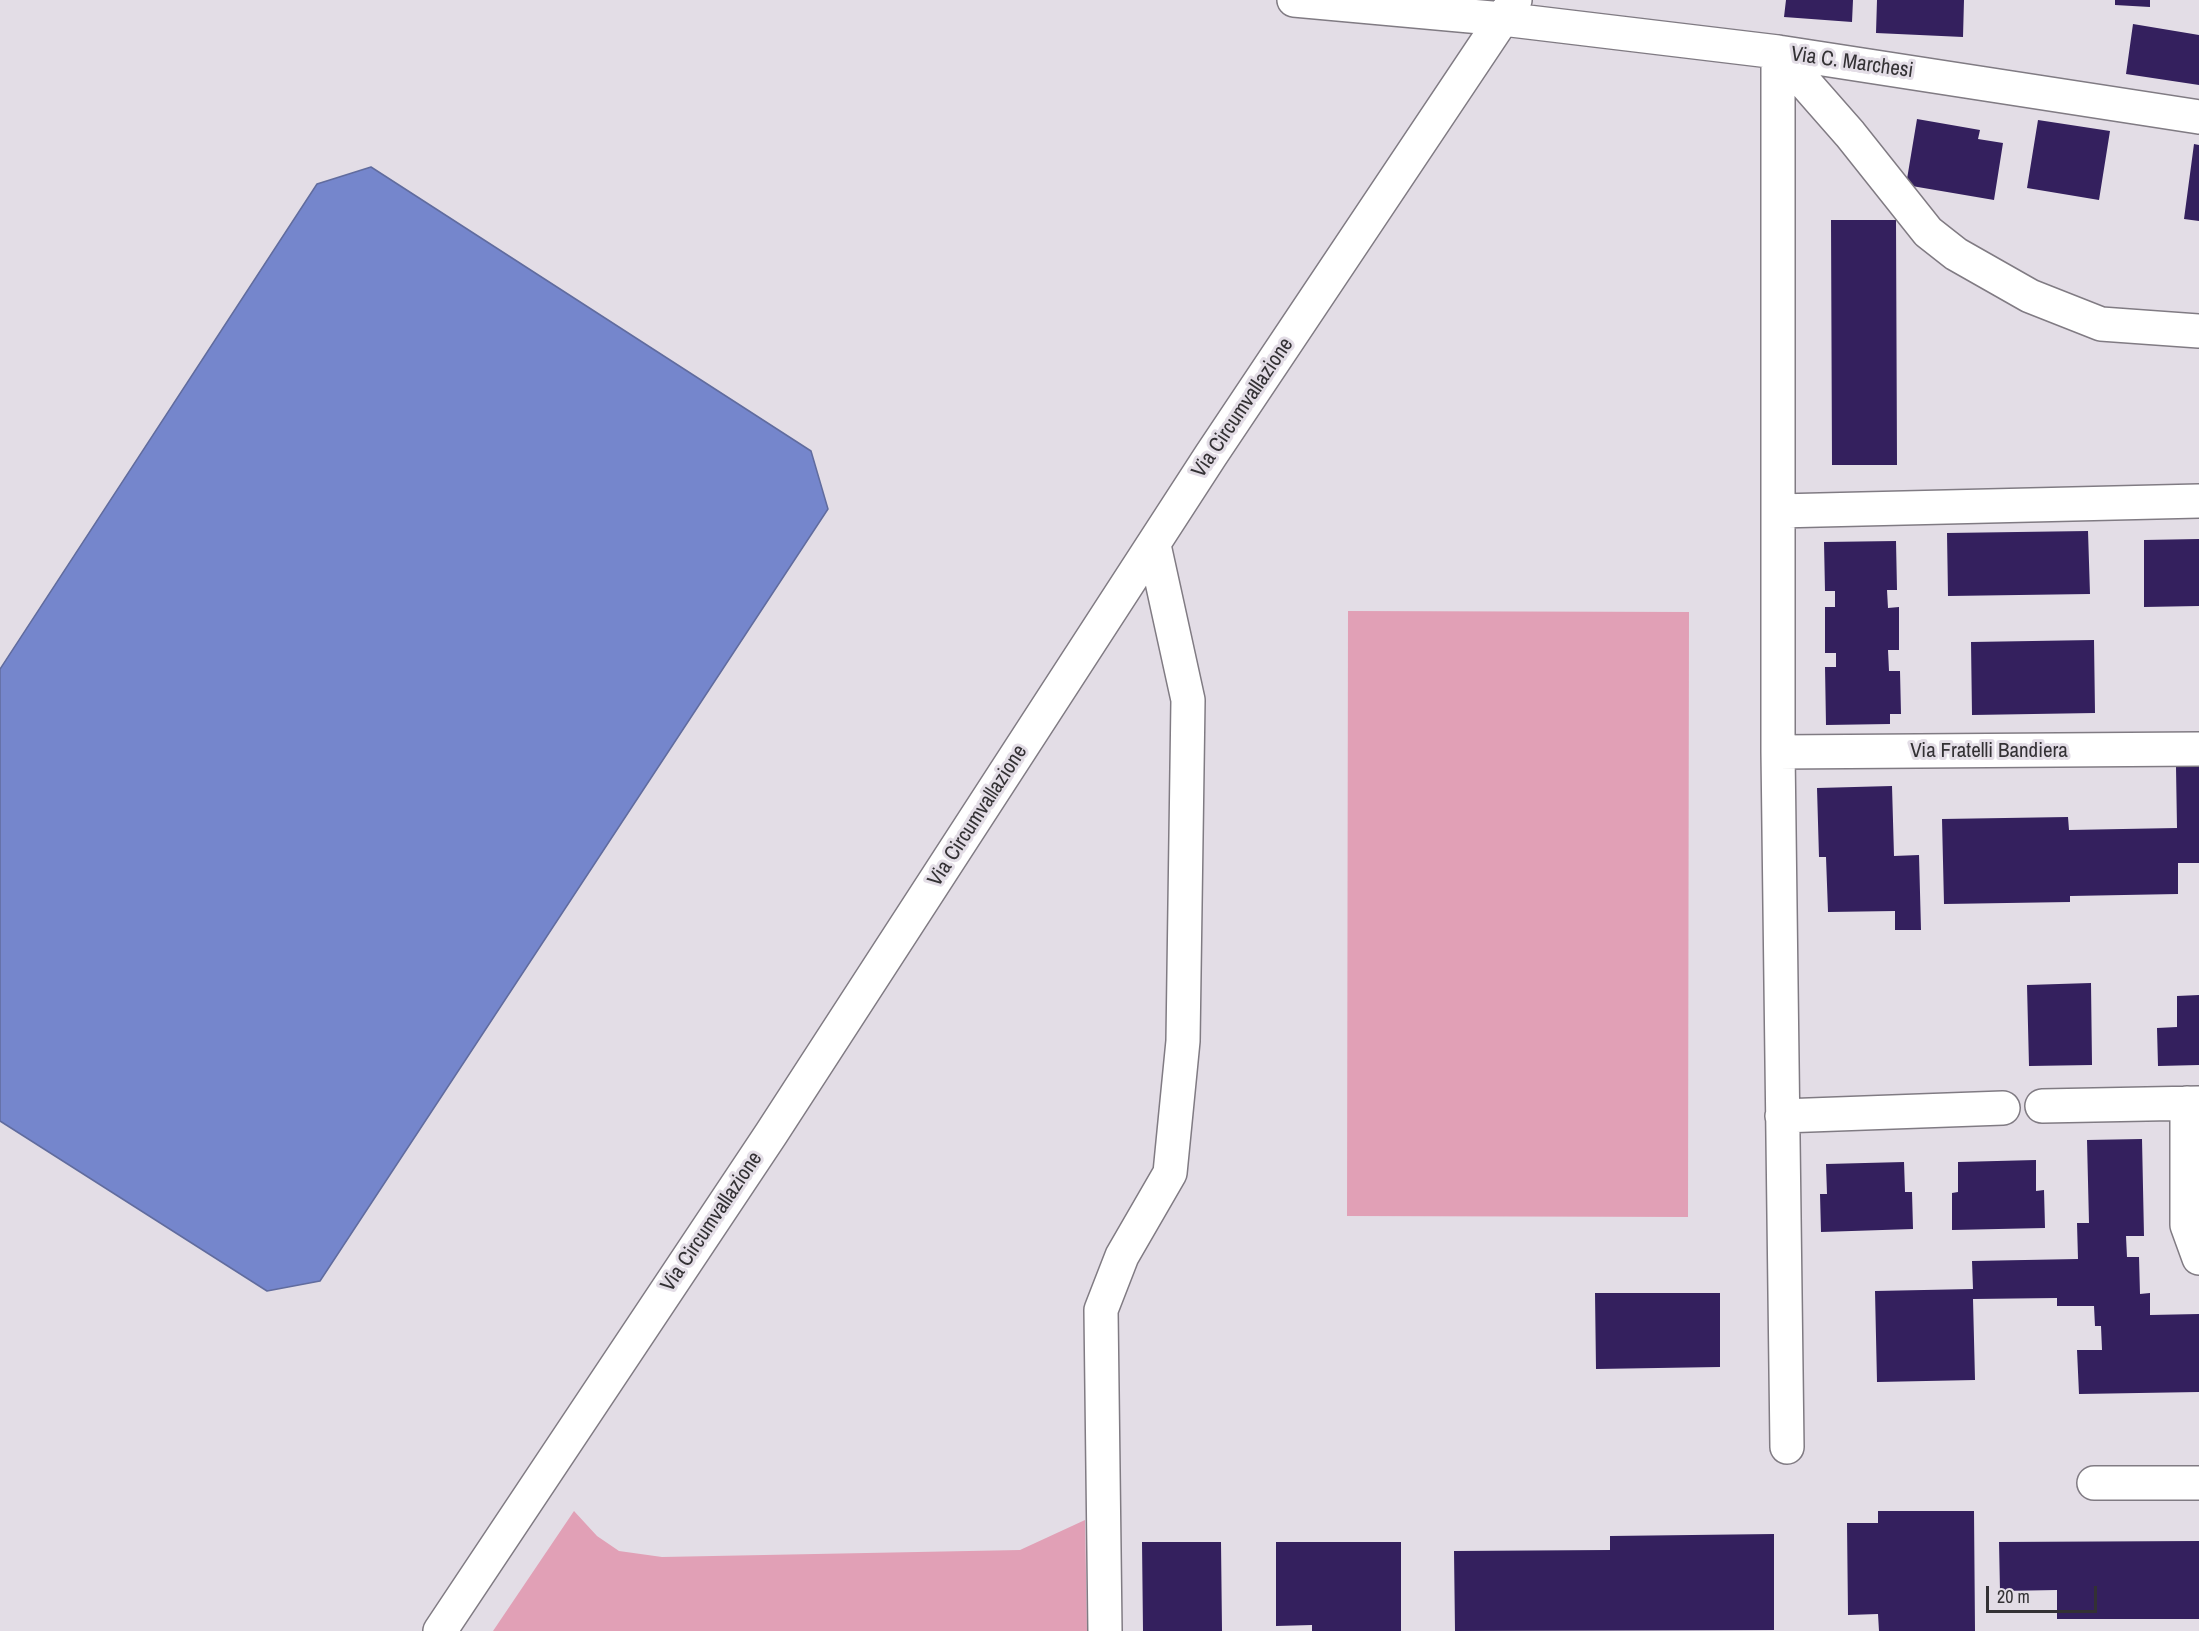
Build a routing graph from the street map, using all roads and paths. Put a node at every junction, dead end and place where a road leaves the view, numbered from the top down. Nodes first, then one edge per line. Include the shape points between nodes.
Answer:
1 (1294, 0) edge
2 (1509, 9) edge
3 (1778, 52) junction
4 (2199, 117) edge
5 (2199, 331) edge
6 (2199, 501) edge
7 (1778, 511) junction
8 (1154, 545) junction
9 (2199, 749) edge
10 (1778, 752) junction
11 (2193, 1103) edge
12 (2042, 1106) dead end
13 (2003, 1108) dead end
14 (1782, 1116) junction
15 (2199, 1258) edge
16 (1787, 1447) dead end
17 (2094, 1483) dead end
18 (2199, 1483) edge
19 (440, 1631) edge
20 (1105, 1631) edge

1 - 2 street, Via C. Marchesi
2 - 3 street, Via C. Marchesi
2 - 8 street, Via Circumvallazione
3 - 4 street, Via C. Marchesi
3 - 5 street via 1929,232 1956,254 2030,296 2101,324
3 - 7 street
6 - 7 street
7 - 10 street
8 - 19 street, Via Circumvallazione via 778,1124
8 - 20 street via 1188,700 1183,1041 1170,1173 1122,1256 1101,1310
9 - 10 street, Via Fratelli Bandiera
10 - 14 street
11 - 12 street
11 - 15 street via 2187,1225
13 - 14 street
14 - 16 street
17 - 18 street

